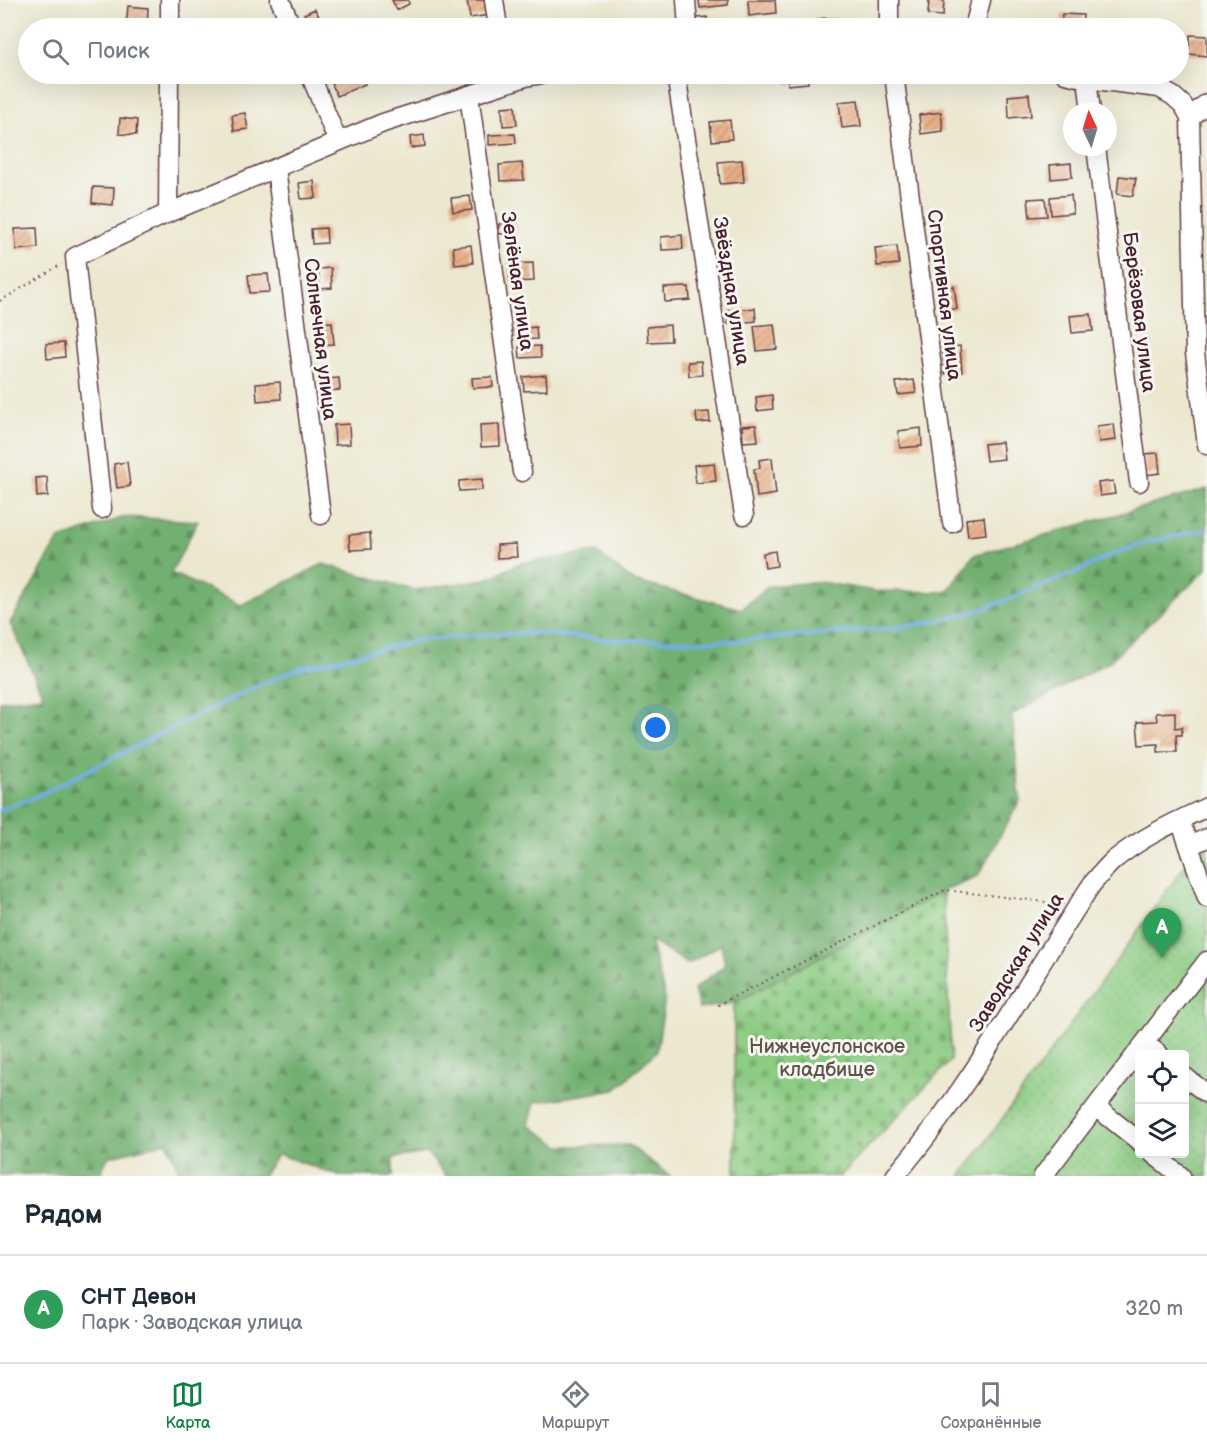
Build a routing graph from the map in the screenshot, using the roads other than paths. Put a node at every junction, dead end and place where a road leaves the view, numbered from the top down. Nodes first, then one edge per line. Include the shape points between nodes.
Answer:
1 (170, 0) edge
2 (280, 0) edge
3 (494, 0) edge
4 (686, 0) edge
5 (889, 0) edge
6 (981, 0) edge
7 (170, 18) edge
8 (288, 18) edge
9 (497, 18) edge
10 (687, 18) edge
11 (889, 18) edge
12 (976, 18) edge
13 (169, 84) edge
14 (314, 84) edge
15 (493, 84) edge
16 (678, 84) edge
17 (895, 84) edge
18 (1088, 84) edge
19 (1127, 84) edge
20 (469, 95) junction
21 (1090, 102) edge
22 (1207, 103) edge
23 (1190, 117) junction
24 (338, 142) junction
25 (1097, 156) edge
26 (276, 168) junction
27 (168, 213) junction
28 (1207, 445) edge
29 (522, 472) dead end
30 (1139, 482) dead end
31 (102, 509) dead end
32 (744, 514) dead end
33 (321, 515) dead end
34 (952, 523) dead end
35 (1207, 807) edge
36 (1180, 820) junction
37 (1207, 838) edge
38 (1189, 846) junction
39 (1207, 898) edge
40 (1207, 961) edge
41 (1145, 1043) junction
42 (1154, 1050) edge
43 (1189, 1079) edge
44 (1207, 1094) edge
45 (1096, 1107) junction
46 (1135, 1138) edge
47 (1158, 1158) edge
48 (1049, 1174) edge
49 (894, 1176) edge
50 (1181, 1176) edge

1 - 7 street
2 - 8 street
3 - 9 street
4 - 10 street
5 - 11 street
6 - 12 street
13 - 27 street
14 - 24 street
15 - 20 street
16 - 32 street, Звёздная улица
17 - 34 street, Спортивная улица
18 - 21 street
19 - 23 street via 1159,88 1183,105
20 - 24 street
20 - 29 street, Зелёная улица
22 - 23 street
23 - 28 street via 1195,353
24 - 26 street
25 - 30 street, Берёзовая улица
26 - 27 street
26 - 33 street, Солнечная улица
27 - 31 street via 75,256
35 - 36 street, Заводская улица
36 - 38 street
36 - 49 street, Заводская улица via 1113,861 1092,884 976,1068
37 - 38 street
38 - 39 street
40 - 41 street
41 - 42 street
41 - 45 street
43 - 44 street
45 - 46 street
45 - 48 street
47 - 50 street

